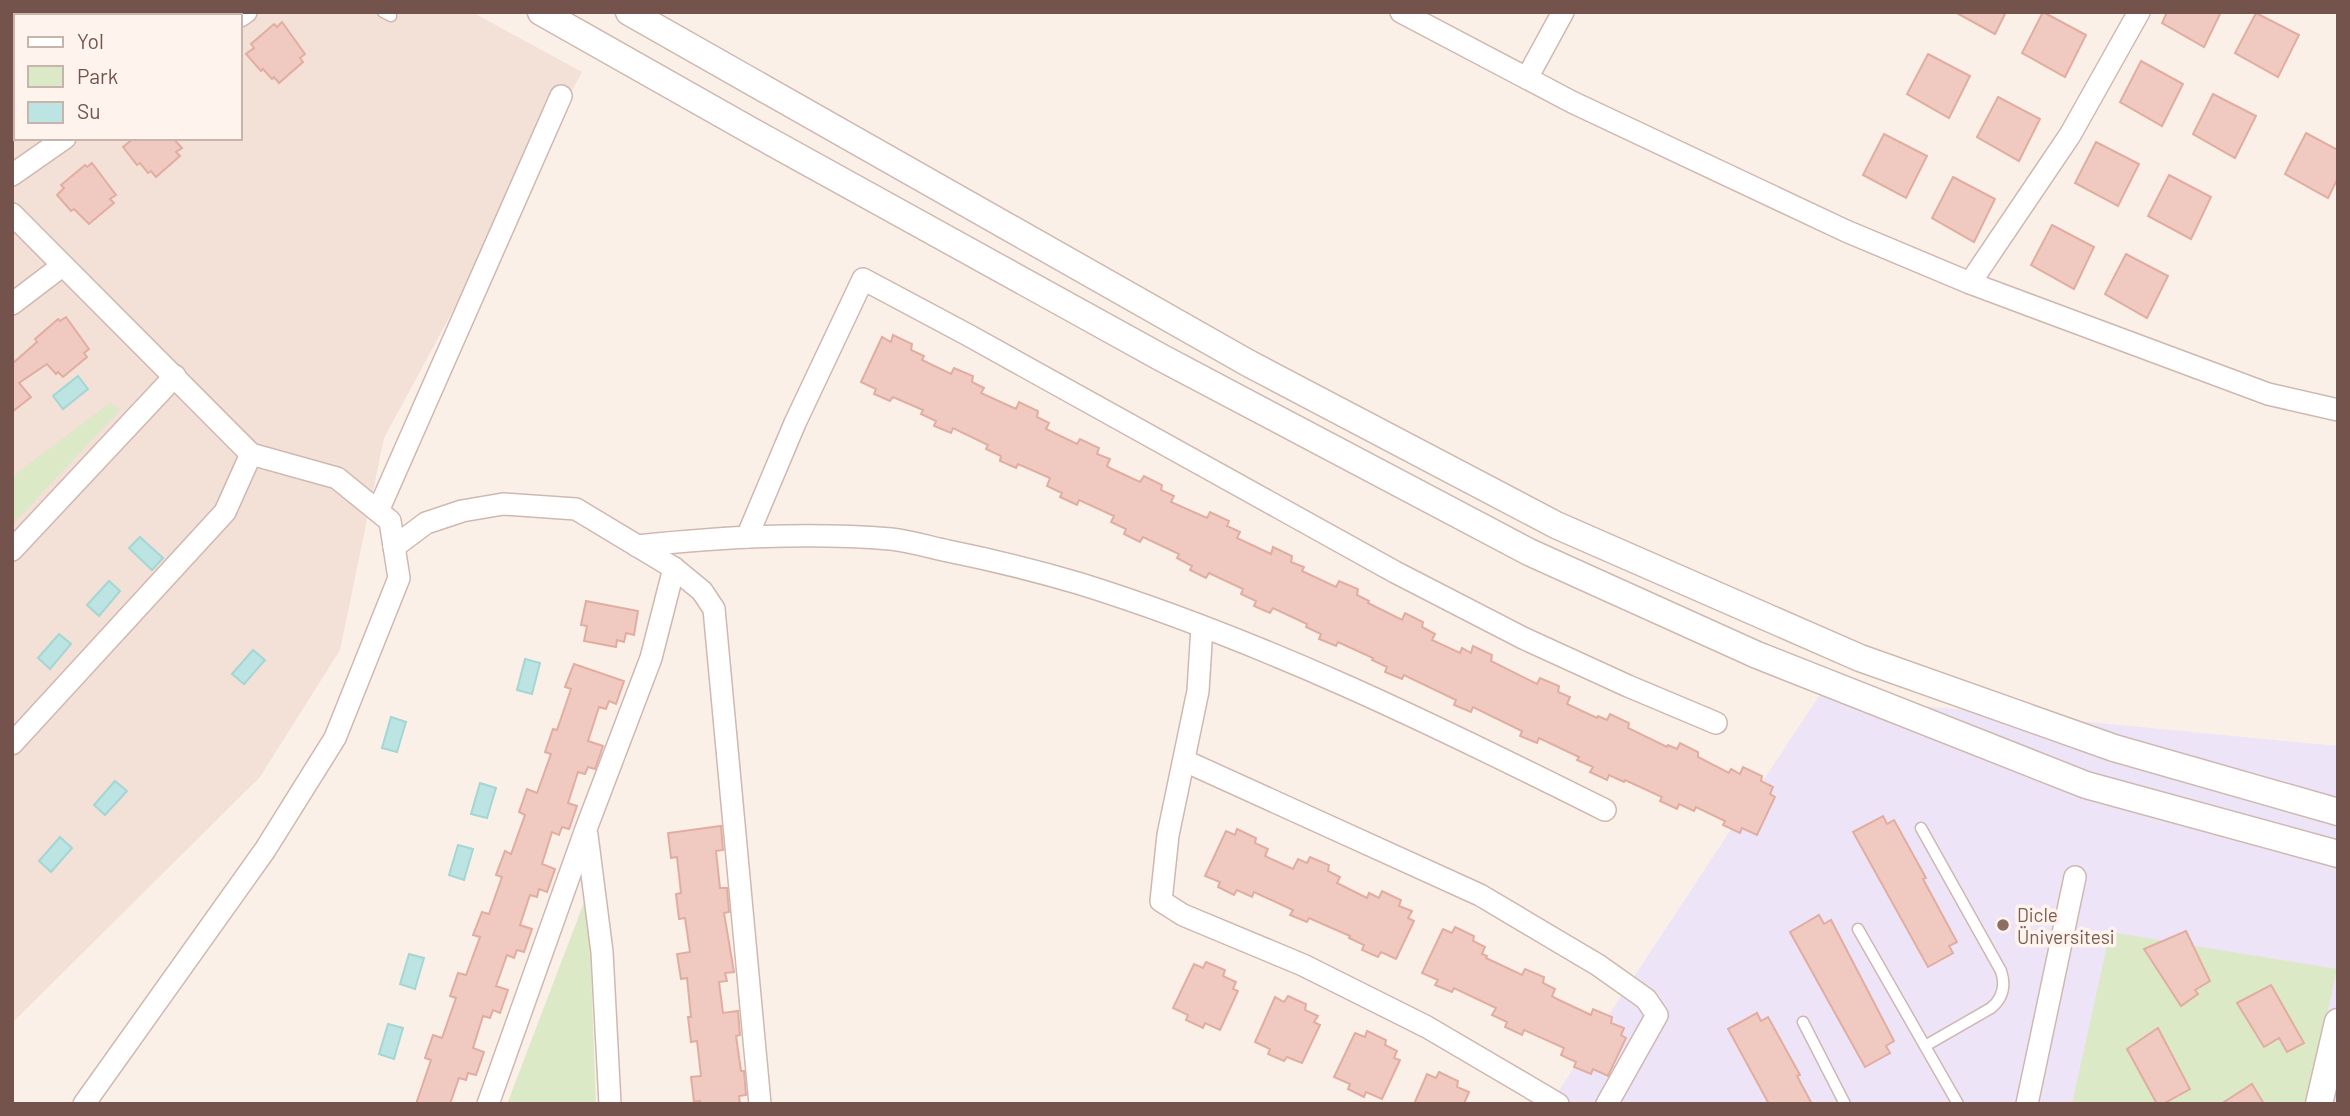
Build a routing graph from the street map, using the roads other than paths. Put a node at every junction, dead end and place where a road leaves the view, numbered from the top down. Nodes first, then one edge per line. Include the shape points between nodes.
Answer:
1 (541, 12) edge
2 (629, 12) edge
3 (1401, 12) edge
4 (1563, 12) edge
5 (2139, 12) edge
6 (1527, 78) junction
7 (561, 96) dead end
8 (62, 140) edge
9 (12, 175) edge
10 (12, 214) edge
11 (62, 266) junction
12 (1970, 283) junction
13 (12, 304) edge
14 (175, 376) junction
15 (2338, 410) edge
16 (251, 454) junction
17 (378, 511) junction
18 (747, 537) junction
19 (637, 546) junction
20 (394, 547) junction
21 (12, 550) edge
22 (674, 568) junction
23 (1202, 627) junction
24 (1716, 723) dead end
25 (12, 744) edge
26 (1185, 761) junction
27 (1605, 810) dead end
28 (2338, 812) edge
29 (1921, 828) dead end
30 (586, 829) junction
31 (2338, 855) edge
32 (2075, 877) dead end
33 (1858, 929) dead end
34 (2338, 1021) edge
35 (1802, 1022) dead end
36 (1925, 1046) junction
37 (84, 1104) edge
38 (488, 1104) edge
39 (610, 1104) edge
40 (760, 1104) edge
41 (1558, 1104) edge
42 (1607, 1104) edge
43 (1845, 1104) edge
44 (1958, 1104) edge
45 (2027, 1104) edge
46 (2319, 1104) edge

1 - 31 street via 1162,358 1529,552 1757,655 2086,785
2 - 28 street via 1248,363 1556,525 1860,658 2114,748
3 - 6 street
4 - 6 street
5 - 12 street via 2070,135
6 - 12 street via 1846,231
7 - 17 street
8 - 9 street
10 - 11 street
11 - 13 street
11 - 14 street
12 - 15 street via 2267,394
14 - 16 street
14 - 21 street
16 - 17 street via 337,478
16 - 25 street via 225,512
17 - 20 street via 390,521
18 - 19 street
18 - 23 street via 893,540 1028,568
18 - 24 street via 863,279 1395,572 1523,638
19 - 20 street via 576,509 503,504 426,523
19 - 22 street
20 - 37 street via 399,578 335,738 265,850
22 - 30 street via 652,658
22 - 40 street via 702,591 714,609
23 - 26 street via 1198,691
23 - 27 street via 1426,721
26 - 41 street via 1168,835 1161,901 1427,1027
26 - 42 street via 1480,895 1646,999 1657,1016
29 - 36 lane via 2001,971 2004,987 1998,1003
30 - 38 street
30 - 39 street via 603,952
32 - 45 street
33 - 36 lane
34 - 46 street
35 - 43 lane
36 - 44 lane

